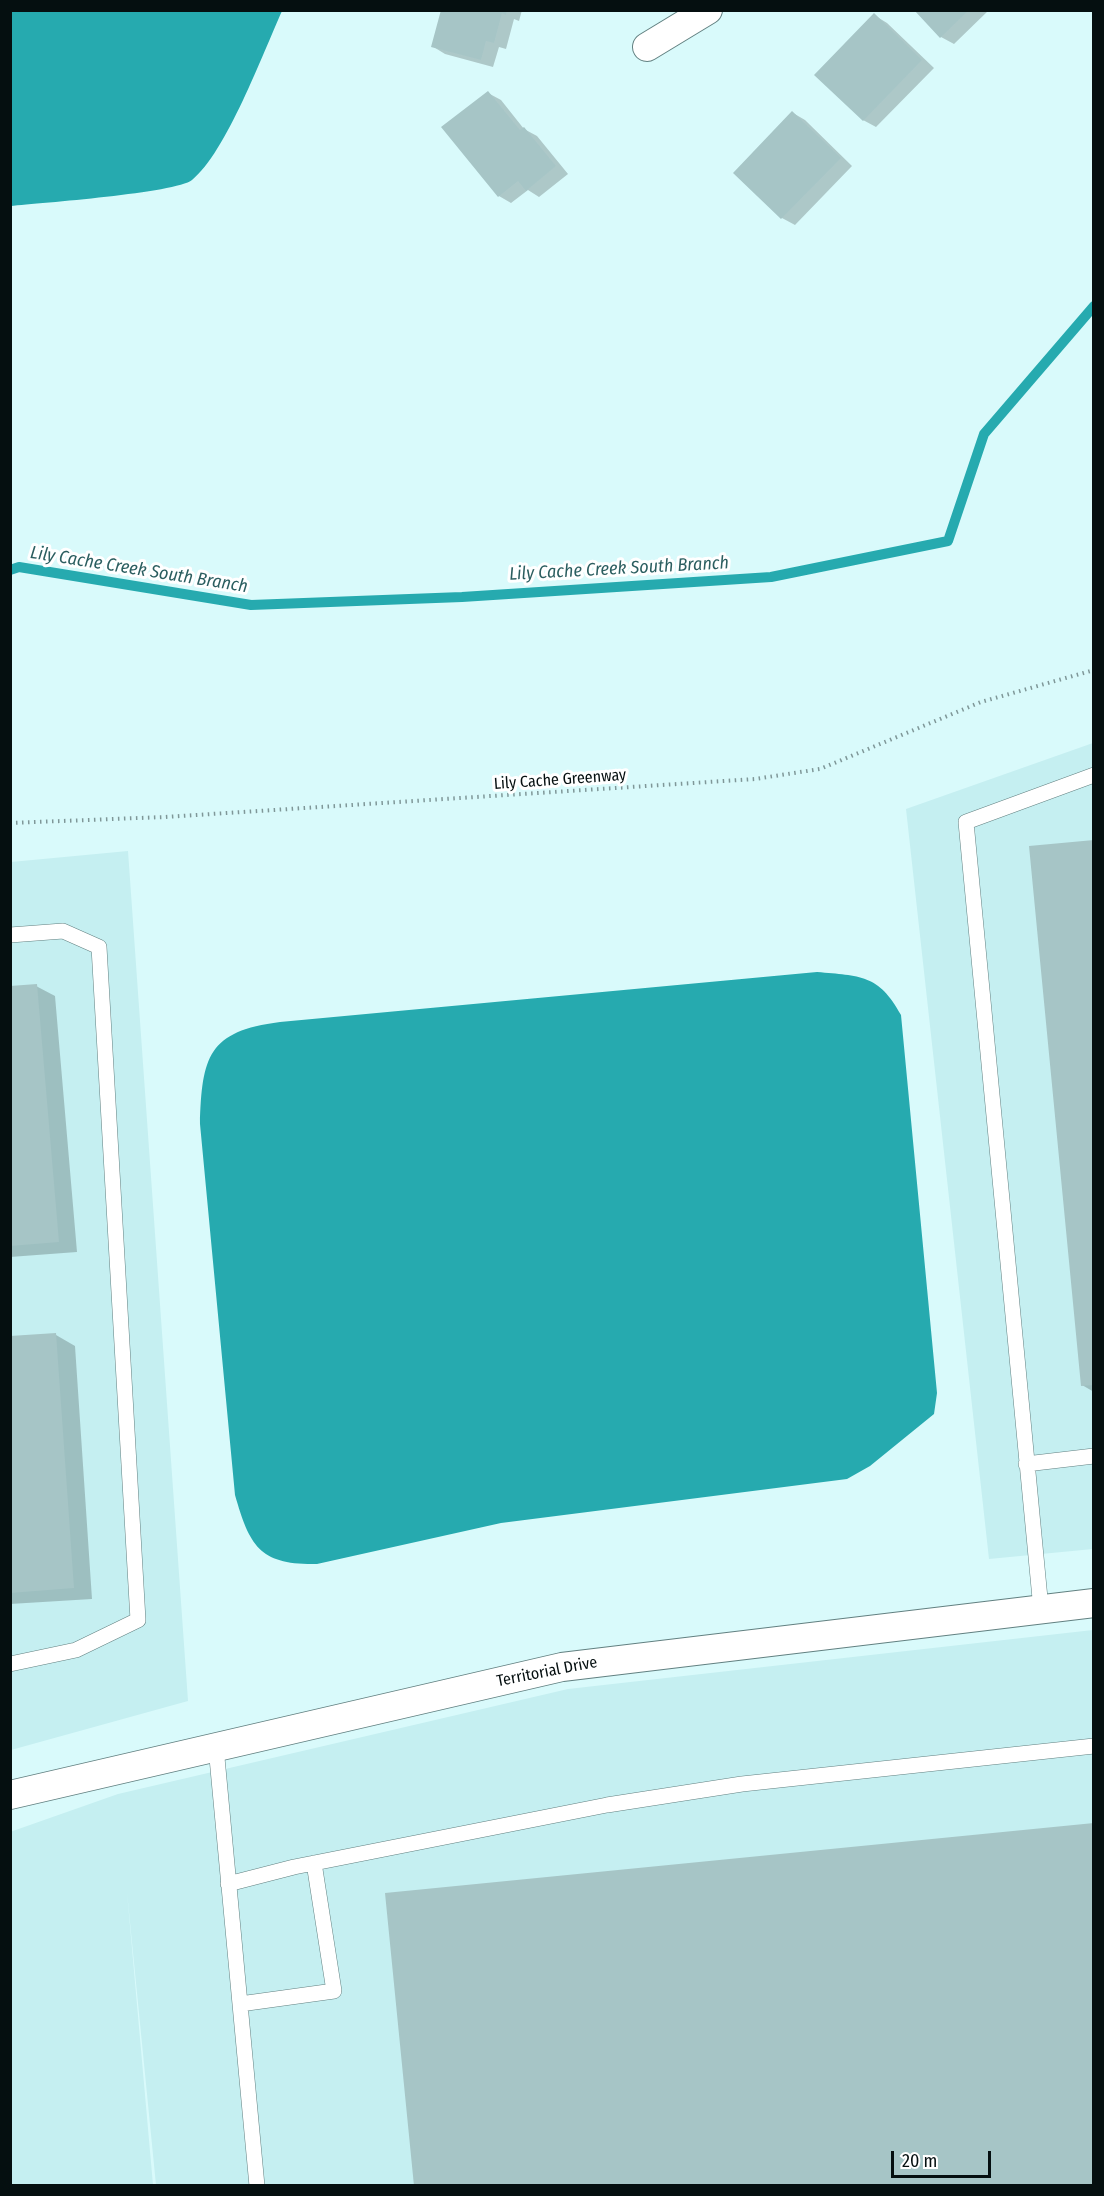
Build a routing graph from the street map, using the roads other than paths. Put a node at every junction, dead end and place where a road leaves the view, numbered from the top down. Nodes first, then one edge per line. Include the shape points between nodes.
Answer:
1 (708, 10) edge
2 (647, 47) dead end
3 (1094, 775) edge
4 (10, 935) edge
5 (1094, 1456) edge
6 (1026, 1464) junction
7 (1094, 1603) edge
8 (1041, 1609) junction
9 (10, 1664) edge
10 (1094, 1746) edge
11 (216, 1747) junction
12 (10, 1795) edge
13 (314, 1863) junction
14 (228, 1884) junction
15 (240, 2004) junction
16 (257, 2186) edge

1 - 2 street
3 - 6 lane via 966,822
4 - 9 lane via 63,931 99,947 138,1620 76,1650
5 - 6 lane
6 - 8 lane
7 - 8 street, Territorial Drive
8 - 11 street, Territorial Drive via 562,1666
10 - 13 lane via 742,1784 607,1805
11 - 12 street, Territorial Drive
11 - 14 lane
13 - 14 lane
13 - 15 lane via 333,1991
14 - 15 lane
15 - 16 lane

